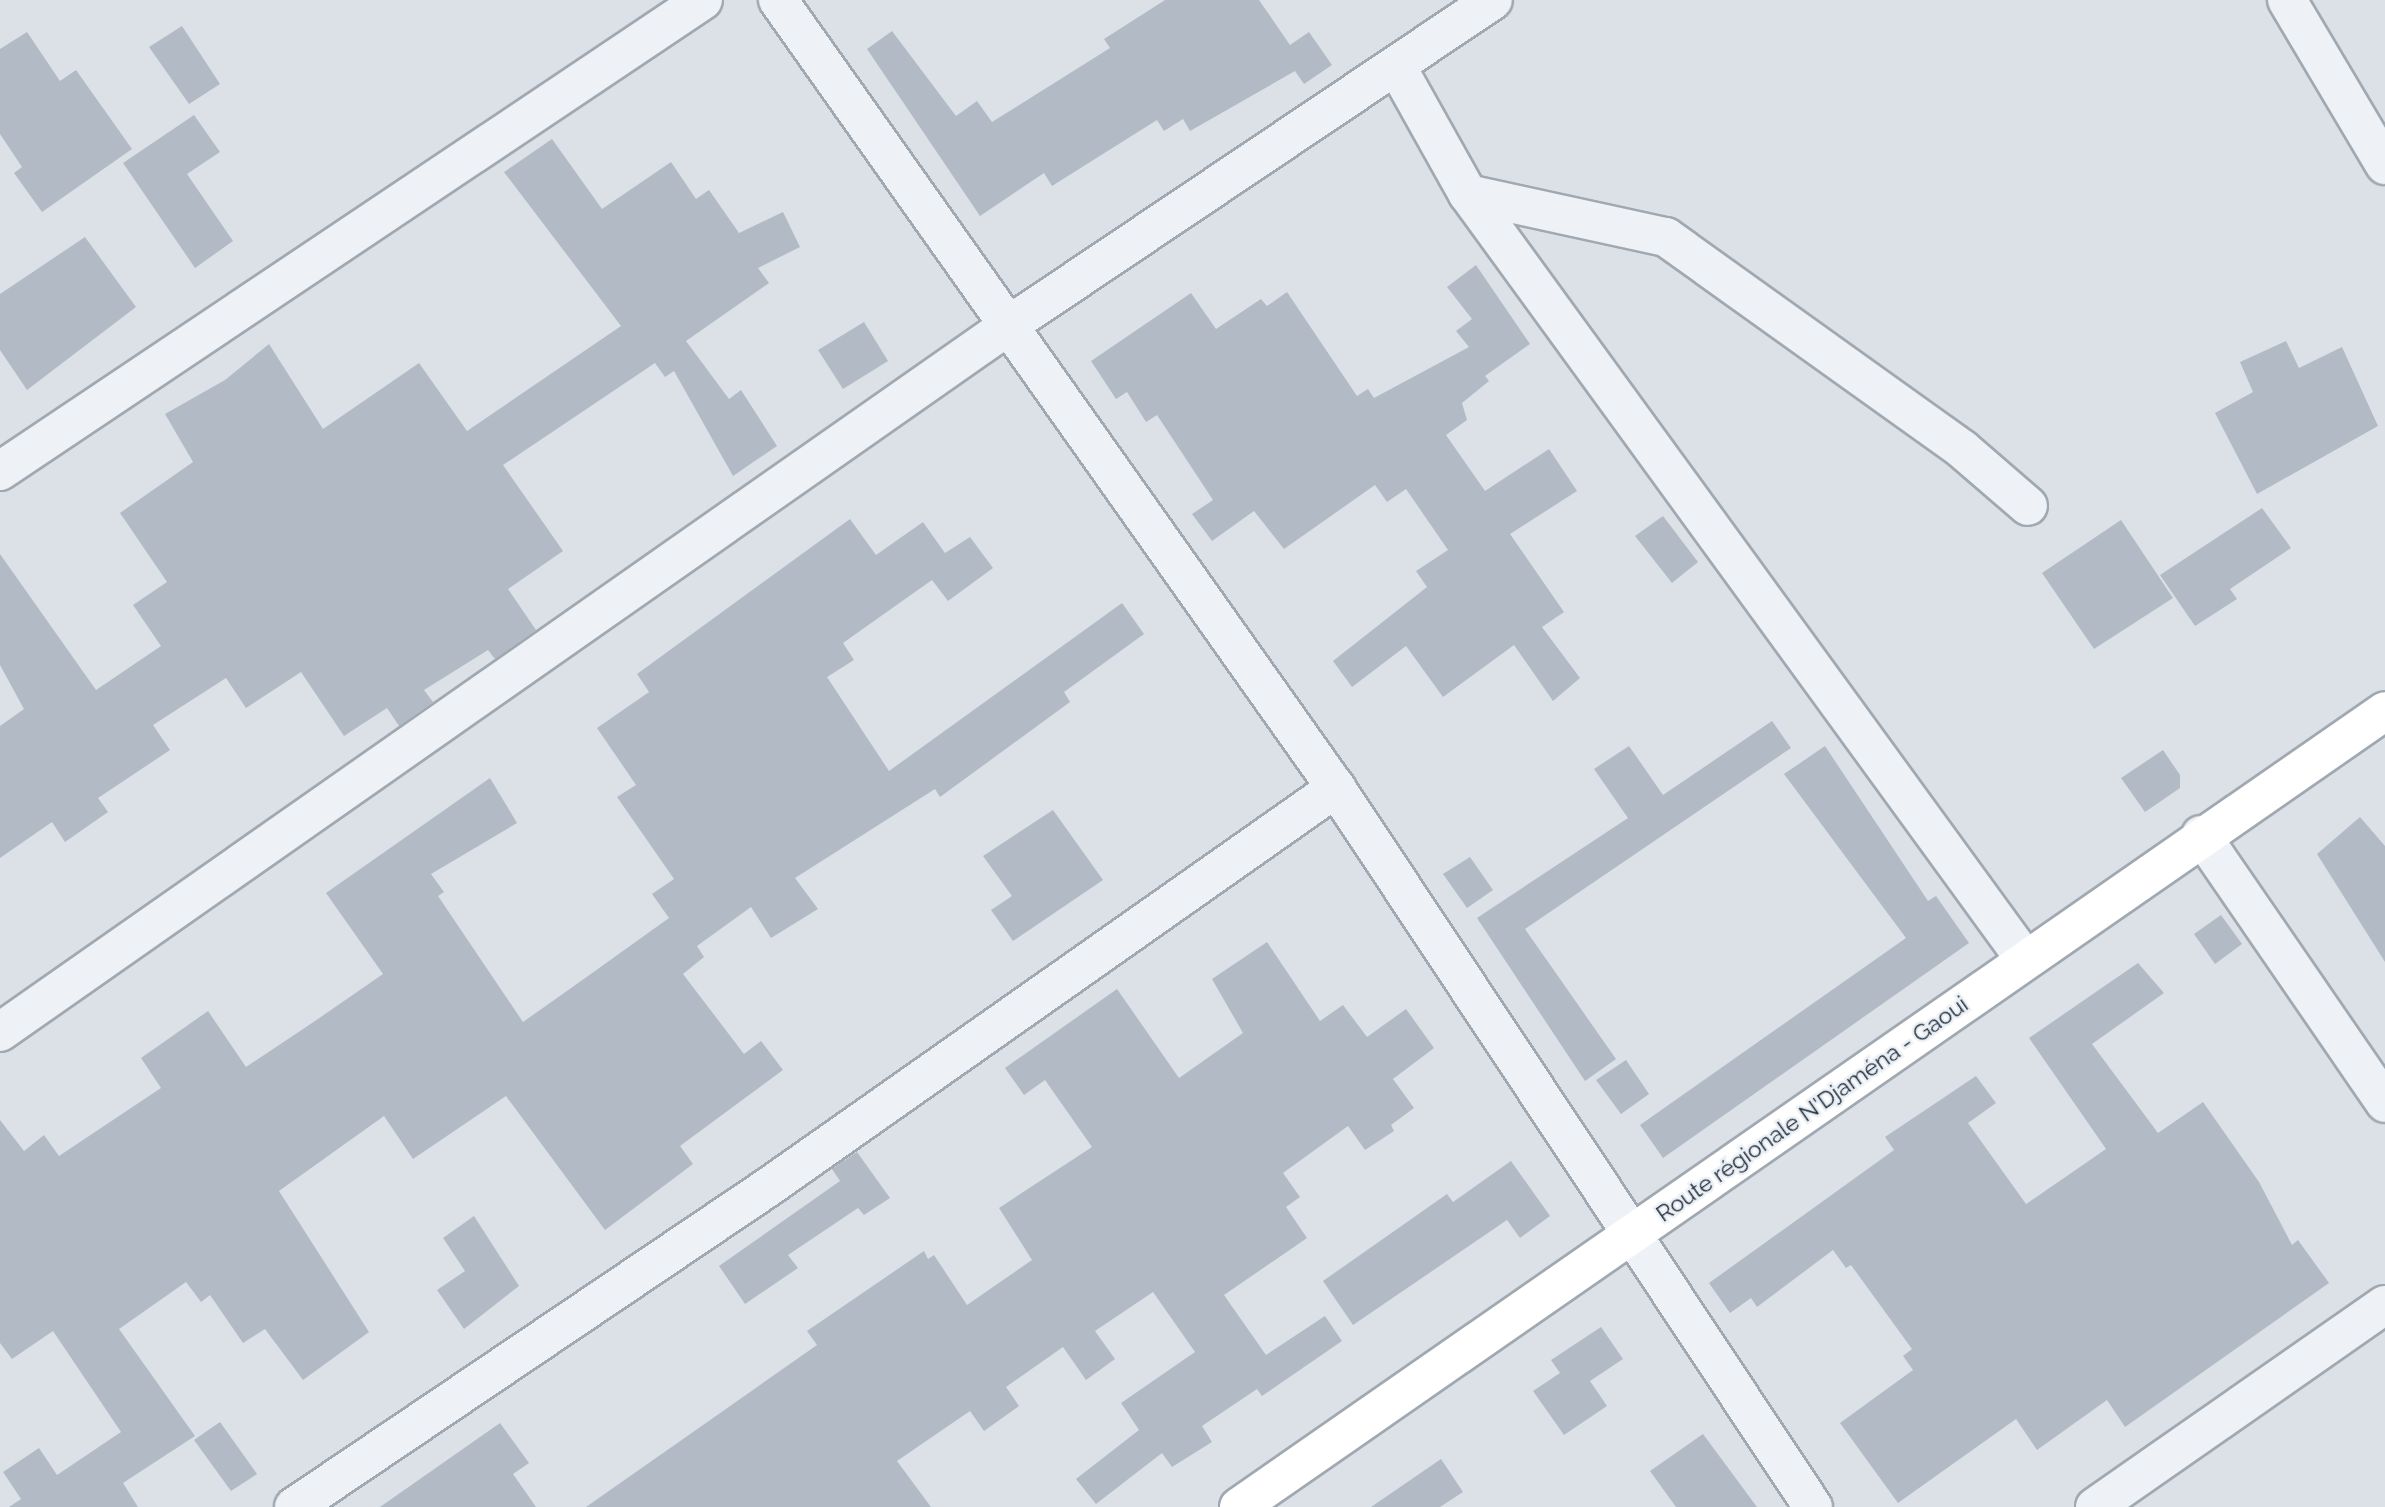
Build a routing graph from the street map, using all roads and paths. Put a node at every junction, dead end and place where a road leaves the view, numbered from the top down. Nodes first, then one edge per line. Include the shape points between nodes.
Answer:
1 (703, 0) edge
2 (778, 0) edge
3 (1493, 0) edge
4 (2287, 0) edge
5 (1398, 69) junction
6 (2385, 165) edge
7 (1468, 194) junction
8 (1012, 323) junction
9 (0, 471) edge
10 (2028, 506) dead end
11 (2385, 711) edge
12 (1336, 788) junction
13 (2201, 835) junction
14 (2024, 958) junction
15 (0, 1032) edge
16 (2385, 1103) edge
17 (1636, 1234) junction
18 (2385, 1305) edge
19 (294, 1507) edge
20 (1239, 1507) edge
21 (1813, 1507) edge
22 (2095, 1507) edge

1 - 9 street
2 - 8 street
3 - 5 street
4 - 6 street
5 - 7 street
5 - 8 street
7 - 10 street via 1666,237 1962,449
7 - 14 street
8 - 12 street
8 - 15 street
11 - 13 street, Route régionale N'Djaména - Gaoui
12 - 17 street
12 - 19 street via 767,1188
13 - 14 street, Route régionale N'Djaména - Gaoui
13 - 16 street
14 - 17 street, Route régionale N'Djaména - Gaoui
17 - 20 street, Route régionale N'Djaména - Gaoui
17 - 21 street
18 - 22 street

